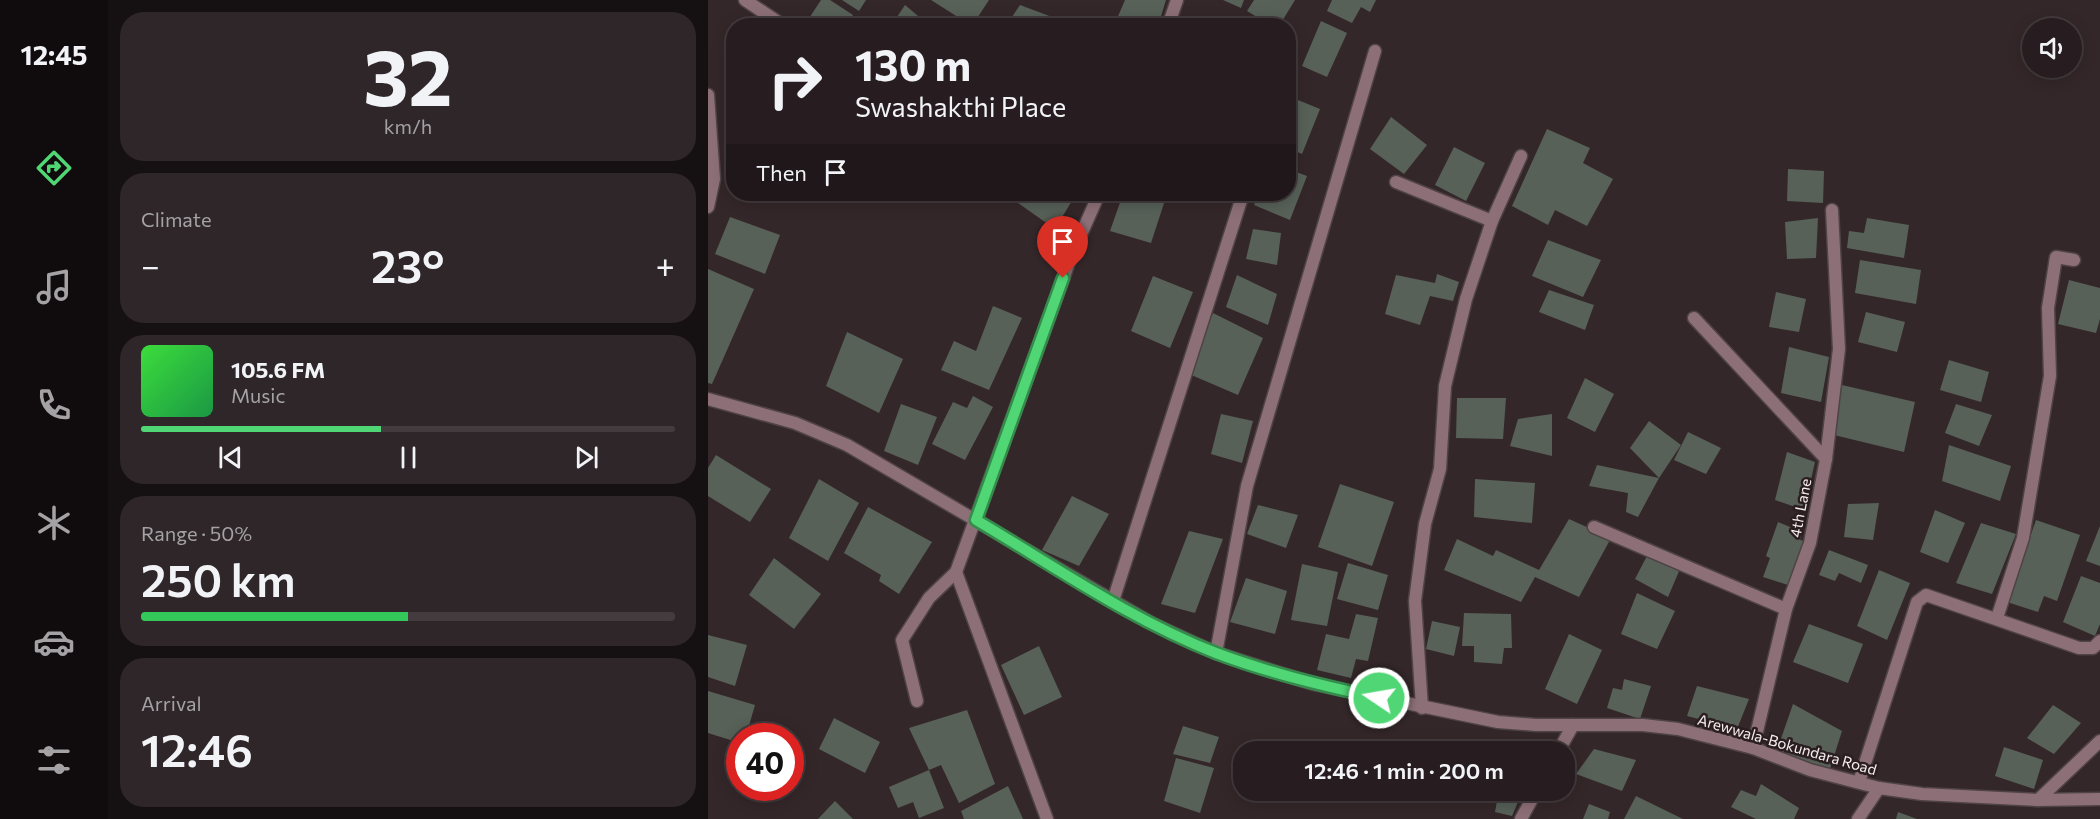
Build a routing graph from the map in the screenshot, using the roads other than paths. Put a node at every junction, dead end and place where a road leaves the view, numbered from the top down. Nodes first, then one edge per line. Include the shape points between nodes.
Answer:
1 (745, 0) edge
2 (1177, 0) edge
3 (772, 18) edge
4 (1171, 18) edge
5 (1375, 51) dead end
6 (708, 95) edge
7 (1521, 156) dead end
8 (1396, 182) dead end
9 (1096, 201) edge
10 (1241, 201) edge
11 (708, 207) edge
12 (1832, 210) dead end
13 (1492, 221) junction
14 (2074, 260) dead end
15 (1694, 318) dead end
16 (708, 399) edge
17 (1826, 459) junction
18 (976, 520) junction
19 (1594, 527) dead end
20 (956, 572) junction
21 (1113, 601) junction
22 (1786, 609) junction
23 (1997, 618) junction
24 (2100, 641) edge
25 (1216, 653) junction
26 (917, 701) dead end
27 (1422, 708) junction
28 (1573, 725) junction
29 (1564, 741) edge
30 (2100, 741) edge
31 (1753, 748) junction
32 (1858, 782) junction
33 (1879, 788) junction
34 (2100, 799) edge
35 (2038, 800) junction
36 (1531, 801) edge
37 (1047, 819) edge
38 (1521, 819) edge
39 (1858, 819) edge

1 - 3 street
2 - 4 street
5 - 25 street via 1247,486
6 - 11 street via 714,179
7 - 13 street
8 - 13 street
9 - 18 street via 1071,256
10 - 21 street
12 - 17 street, 4th Lane via 1839,349
13 - 27 street via 1466,299 1445,386 1440,469 1425,524 1415,601
14 - 23 street via 2056,257 2048,308 2050,376 2023,538
15 - 17 street
16 - 18 street, Arewwala-Bokundara Road via 795,423 847,445
17 - 22 street, 4th Lane via 1810,543
18 - 20 street
18 - 21 street, Arewwala-Bokundara Road
19 - 22 street
20 - 26 street via 929,598 902,640
20 - 37 street
21 - 25 street, Arewwala-Bokundara Road
22 - 31 street, 4th Lane
23 - 24 street via 2079,648 2092,648
23 - 32 street via 1935,596 1926,595 1917,602
25 - 27 street, Arewwala-Bokundara Road via 1314,684
27 - 28 street, Arewwala-Bokundara Road via 1498,722
28 - 29 street
28 - 31 street, Arewwala-Bokundara Road via 1678,729
30 - 35 street
31 - 32 street, Arewwala-Bokundara Road via 1810,771
32 - 33 street, Arewwala-Bokundara Road
33 - 35 street, Arewwala-Bokundara Road
33 - 39 street
34 - 35 street, Arewwala-Bokundara Road
36 - 38 street

